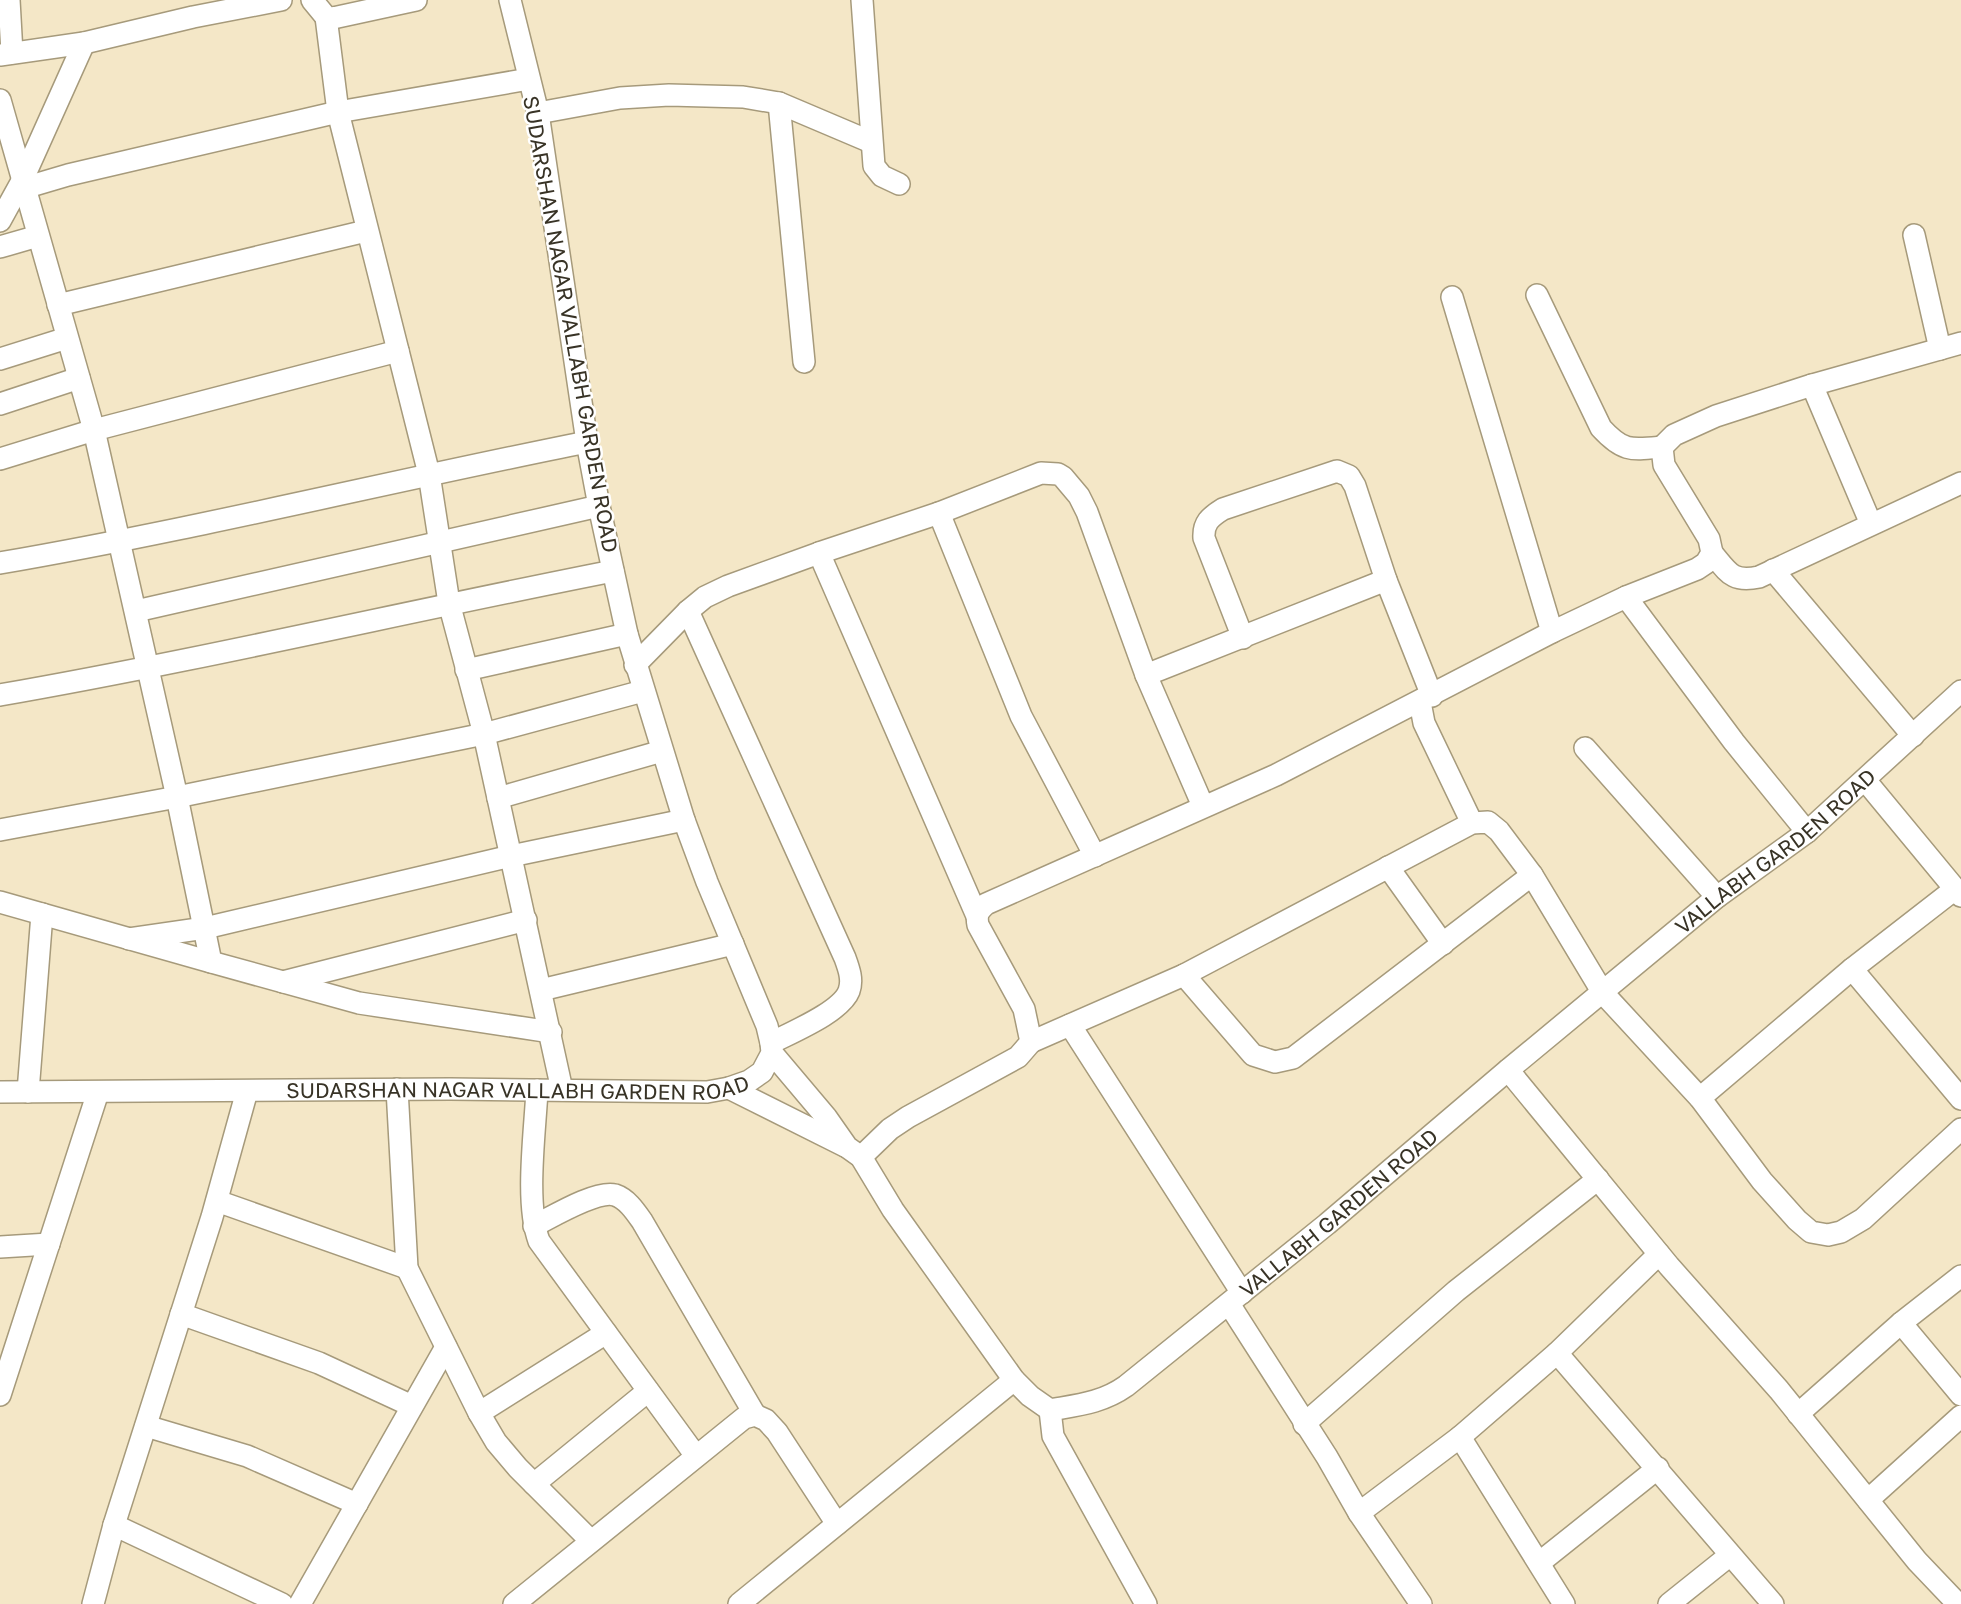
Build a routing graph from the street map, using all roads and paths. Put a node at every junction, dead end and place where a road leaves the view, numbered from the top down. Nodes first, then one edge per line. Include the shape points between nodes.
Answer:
1 (9, 0) edge
2 (281, 0) edge
3 (312, 0) edge
4 (416, 0) edge
5 (510, 0) edge
6 (862, 0) edge
7 (192, 8) edge
8 (326, 17) junction
9 (84, 43) junction
10 (6, 54) edge
11 (530, 79) junction
12 (0, 100) edge
13 (779, 103) junction
14 (338, 112) junction
15 (538, 113) junction
16 (871, 142) junction
17 (23, 184) junction
18 (898, 184) dead end
19 (0, 221) edge
20 (366, 230) junction
21 (1914, 235) dead end
22 (38, 236) junction
23 (0, 247) edge
24 (1537, 295) dead end
25 (1452, 298) dead end
26 (58, 305) junction
27 (67, 338) junction
28 (1961, 343) edge
29 (1940, 349) junction
30 (398, 351) junction
31 (0, 359) edge
32 (804, 362) dead end
33 (79, 378) junction
34 (1812, 385) junction
35 (0, 404) edge
36 (94, 430) junction
37 (587, 442) junction
38 (1662, 447) junction
39 (0, 459) edge
40 (429, 474) junction
41 (1961, 483) edge
42 (598, 506) junction
43 (939, 513) junction
44 (1871, 524) junction
45 (121, 542) junction
46 (439, 542) junction
47 (818, 553) junction
48 (1712, 553) junction
49 (0, 563) edge
50 (1773, 570) junction
51 (613, 571) junction
52 (1386, 580) junction
53 (1626, 597) junction
54 (449, 603) junction
55 (136, 611) junction
56 (688, 611) junction
57 (1552, 632) junction
58 (627, 634) junction
59 (1243, 638) junction
60 (635, 665) junction
61 (149, 669) junction
62 (466, 670) junction
63 (1146, 675) junction
64 (643, 691) junction
65 (1960, 694) edge
66 (0, 695) edge
67 (1426, 699) junction
68 (484, 734) junction
69 (1913, 736) junction
70 (1585, 748) dead end
71 (662, 751) junction
72 (1864, 780) junction
73 (177, 797) junction
74 (498, 798) junction
75 (1203, 806) junction
76 (684, 820) junction
77 (1472, 823) junction
78 (0, 830) edge
79 (1807, 832) junction
80 (511, 856) junction
81 (1096, 856) junction
82 (1388, 867) junction
83 (1532, 875) junction
84 (1958, 893) edge
85 (1717, 897) junction
86 (0, 902) edge
87 (42, 914) junction
88 (976, 916) junction
89 (526, 920) junction
90 (205, 928) junction
91 (129, 939) junction
92 (733, 944) junction
93 (1443, 944) junction
94 (211, 962) junction
95 (1852, 969) junction
96 (1184, 975) junction
97 (281, 982) junction
98 (541, 990) junction
99 (1602, 993) junction
100 (1070, 1025) junction
101 (551, 1032) junction
102 (1031, 1042) junction
103 (772, 1048) junction
104 (1508, 1070) junction
105 (729, 1088) junction
106 (397, 1089) junction
107 (537, 1090) junction
108 (562, 1090) junction
109 (0, 1091) edge
110 (28, 1091) junction
111 (99, 1091) junction
112 (247, 1091) junction
113 (1700, 1098) junction
114 (1961, 1099) edge
115 (1961, 1129) edge
116 (854, 1152) junction
117 (1598, 1179) junction
118 (216, 1201) junction
119 (534, 1226) junction
120 (49, 1244) junction
121 (0, 1247) edge
122 (1659, 1254) junction
123 (407, 1268) junction
124 (1961, 1276) edge
125 (1236, 1299) junction
126 (181, 1314) junction
127 (1901, 1323) junction
128 (606, 1333) junction
129 (446, 1347) junction
130 (1557, 1353) junction
131 (5, 1365) edge
132 (1014, 1380) junction
133 (648, 1391) junction
134 (0, 1395) edge
135 (1961, 1395) edge
136 (412, 1406) junction
137 (1049, 1410) junction
138 (478, 1413) junction
139 (1798, 1414) junction
140 (755, 1415) junction
141 (1961, 1416) edge
142 (1304, 1424) junction
143 (146, 1426) junction
144 (1460, 1437) junction
145 (696, 1456) junction
146 (1658, 1468) junction
147 (534, 1484) junction
148 (1868, 1500) junction
149 (356, 1504) junction
150 (1359, 1513) junction
151 (836, 1524) junction
152 (114, 1525) junction
153 (592, 1541) junction
154 (1729, 1556) junction
155 (1539, 1563) junction
156 (93, 1604) edge
157 (282, 1604) edge
158 (300, 1604) edge
159 (514, 1604) edge
160 (739, 1604) edge
161 (1146, 1604) edge
162 (1421, 1604) edge
163 (1564, 1604) edge
164 (1669, 1604) edge
165 (1773, 1604) edge
166 (1958, 1604) edge

1 - 10 street
2 - 7 street
3 - 8 street
4 - 8 street
5 - 11 street, SUDARSHAN NAGAR VALLABH GARDEN ROAD
6 - 16 street
7 - 9 street
8 - 14 street
9 - 10 street
9 - 17 street
11 - 14 street
11 - 15 street, SUDARSHAN NAGAR VALLABH GARDEN ROAD
12 - 17 street
13 - 15 street via 743,97 660,96 620,98
13 - 16 street
13 - 32 street
14 - 17 street
14 - 20 street
15 - 37 street, SUDARSHAN NAGAR VALLABH GARDEN ROAD
16 - 18 street via 877,172
17 - 19 street
17 - 22 street
20 - 26 street
20 - 30 street
21 - 29 street
22 - 23 street
22 - 26 street
24 - 38 street via 1601,428 1615,444 1634,450
25 - 57 street
26 - 27 street
27 - 31 street
27 - 33 street
28 - 29 street
29 - 34 street
30 - 36 street
30 - 40 street
33 - 35 street
33 - 36 street
34 - 38 street via 1716,416 1674,435
34 - 44 street
36 - 39 street
36 - 45 street
37 - 40 street
37 - 42 street, SUDARSHAN NAGAR VALLABH GARDEN ROAD
38 - 48 street via 1664,465 1709,539
40 - 45 street
40 - 46 street
41 - 44 street
42 - 46 street
42 - 51 street, SUDARSHAN NAGAR VALLABH GARDEN ROAD
43 - 47 street
43 - 63 street via 1041,473 1063,477 1087,512
43 - 81 street via 1021,716
44 - 50 street
45 - 49 street
45 - 55 street
46 - 54 street
46 - 55 street
47 - 56 street via 728,586
47 - 88 street
48 - 50 street via 1731,576 1745,580
48 - 53 street via 1697,569
50 - 69 street
51 - 54 street
51 - 58 street, SUDARSHAN NAGAR VALLABH GARDEN ROAD
52 - 59 street
52 - 59 street via 1349,476 1337,471 1223,509 1203,527 1204,538
52 - 67 street
53 - 57 street
53 - 79 street
54 - 61 street
54 - 62 street
55 - 61 street
56 - 60 street
56 - 103 street via 851,976 845,999
57 - 67 street
58 - 60 street, SUDARSHAN NAGAR VALLABH GARDEN ROAD
58 - 62 street
59 - 63 street
60 - 64 street, SUDARSHAN NAGAR VALLABH GARDEN ROAD
61 - 66 street
61 - 73 street
62 - 68 street
63 - 75 street
64 - 68 street
64 - 71 street, SUDARSHAN NAGAR VALLABH GARDEN ROAD
65 - 69 street, VALLABH GARDEN ROAD
67 - 75 street via 1276,775
67 - 77 street via 1424,723
68 - 73 street
68 - 74 street
69 - 72 street, VALLABH GARDEN ROAD
70 - 85 street
71 - 74 street
71 - 76 street, SUDARSHAN NAGAR VALLABH GARDEN ROAD
72 - 79 street, VALLABH GARDEN ROAD
72 - 84 street
73 - 78 street
73 - 90 street
74 - 80 street
75 - 81 street
76 - 80 street
76 - 92 street, SUDARSHAN NAGAR VALLABH GARDEN ROAD
77 - 82 street
77 - 83 street via 1488,822 1499,831
79 - 85 street, VALLABH GARDEN ROAD
80 - 89 street
80 - 90 street
81 - 88 street via 986,904
82 - 93 street
82 - 96 street
83 - 93 street
83 - 99 street
84 - 95 street
85 - 99 street, VALLABH GARDEN ROAD
86 - 87 street
87 - 91 street
87 - 110 street
88 - 102 street via 1024,1009
89 - 97 street
89 - 98 street
90 - 91 street
90 - 94 street
91 - 94 street
92 - 98 street
92 - 103 street, SUDARSHAN NAGAR VALLABH GARDEN ROAD
93 - 96 street via 1293,1058 1275,1062 1254,1055
94 - 97 street
95 - 113 street
95 - 114 street
96 - 100 street
97 - 101 street via 359,1003
98 - 101 street
99 - 104 street, VALLABH GARDEN ROAD
99 - 113 street
100 - 102 street
100 - 125 street
101 - 108 street
102 - 116 street via 1018,1057
103 - 105 street, SUDARSHAN NAGAR VALLABH GARDEN ROAD via 762,1072
103 - 116 street
104 - 117 street
104 - 125 street, VALLABH GARDEN ROAD
105 - 108 street, SUDARSHAN NAGAR VALLABH GARDEN ROAD
105 - 116 street
106 - 107 street, SUDARSHAN NAGAR VALLABH GARDEN ROAD
106 - 112 street, SUDARSHAN NAGAR VALLABH GARDEN ROAD
106 - 123 street
107 - 108 street, SUDARSHAN NAGAR VALLABH GARDEN ROAD
107 - 119 street
109 - 110 street, SUDARSHAN NAGAR VALLABH GARDEN ROAD
110 - 111 street, SUDARSHAN NAGAR VALLABH GARDEN ROAD
111 - 112 street, SUDARSHAN NAGAR VALLABH GARDEN ROAD
111 - 120 street
112 - 118 street
113 - 115 street via 1797,1220 1811,1231 1828,1235 1841,1233 1863,1219
116 - 132 street
117 - 122 street
117 - 142 street via 1456,1291
118 - 123 street
118 - 126 street
119 - 128 street via 539,1241
119 - 140 street via 602,1194 616,1195 630,1205
120 - 121 street
120 - 131 street
122 - 130 street
122 - 139 street
123 - 129 street
124 - 127 street
125 - 137 street, VALLABH GARDEN ROAD via 1112,1396
125 - 142 street
126 - 136 street via 319,1363
126 - 143 street
127 - 135 street
127 - 139 street
128 - 133 street
128 - 138 street
129 - 136 street
129 - 138 street
130 - 144 street
130 - 146 street
131 - 134 street
132 - 137 street
132 - 151 street
133 - 145 street
133 - 147 street
136 - 149 street
137 - 161 street via 1053,1436
138 - 147 street via 496,1442
139 - 148 street
140 - 145 street via 744,1418
140 - 151 street via 776,1432
141 - 148 street
142 - 150 street
143 - 149 street via 247,1456
143 - 152 street
144 - 150 street
144 - 155 street
145 - 153 street
146 - 154 street
146 - 155 street
147 - 153 street
148 - 166 street
149 - 158 street
150 - 162 street
151 - 160 street
152 - 156 street
152 - 157 street
153 - 159 street
154 - 164 street
154 - 165 street
155 - 163 street

